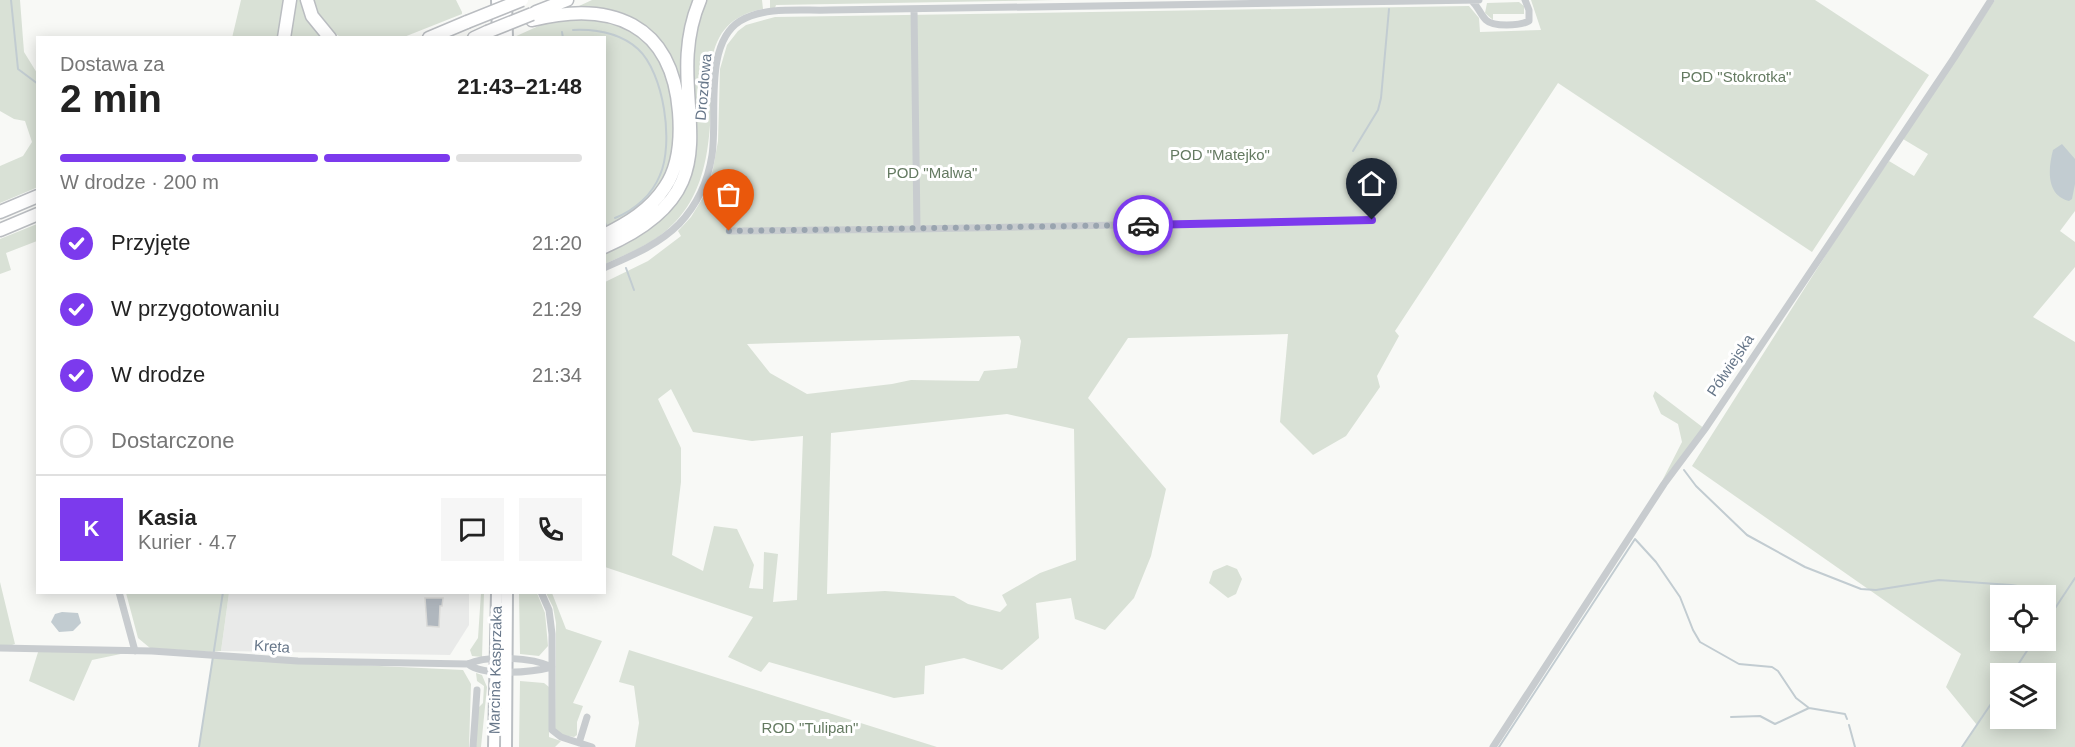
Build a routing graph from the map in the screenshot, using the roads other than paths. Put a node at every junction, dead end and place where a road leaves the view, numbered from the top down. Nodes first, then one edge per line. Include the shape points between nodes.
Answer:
1 (290, 0) edge
2 (307, 0) edge
3 (496, 0) edge
4 (506, 0) edge
5 (522, 0) edge
6 (567, 0) edge
7 (700, 0) edge
8 (1471, 0) edge
9 (1479, 0) edge
10 (1525, 0) edge
11 (1991, 0) edge
12 (914, 9) junction
13 (532, 17) junction
14 (493, 35) edge
15 (284, 36) edge
16 (328, 36) edge
17 (432, 36) edge
18 (507, 36) edge
19 (36, 197) edge
20 (0, 212) edge
21 (36, 215) edge
22 (1372, 220) dead end
23 (917, 229) junction
24 (0, 230) edge
25 (729, 231) dead end
26 (606, 234) edge
27 (606, 246) edge
28 (606, 267) edge
29 (120, 594) edge
30 (497, 594) edge
31 (507, 594) edge
32 (542, 594) edge
33 (0, 648) edge
34 (135, 651) junction
35 (495, 659) junction
36 (507, 659) junction
37 (468, 664) junction
38 (552, 667) junction
39 (495, 672) junction
40 (507, 672) junction
41 (477, 690) dead end
42 (587, 717) dead end
43 (579, 743) junction
44 (473, 747) edge
45 (494, 747) edge
46 (506, 747) edge
47 (592, 747) edge
48 (1493, 747) edge

1 - 15 highway
2 - 16 highway via 312,16
3 - 14 main road
4 - 18 main road
5 - 17 highway, bridge
6 - 13 highway
7 - 27 highway via 688,52 692,144 688,167 671,200 650,222
8 - 9 street, Drozdowa
8 - 10 street via 1493,24 1529,21
8 - 12 street, Drozdowa
11 - 48 street, Półwiejska via 1705,429 1664,484
12 - 23 street
12 - 28 street, Drozdowa via 779,12 750,16 735,25 724,38 718,56 712,153 702,190 667,235
13 - 14 highway, bridge
13 - 26 highway via 573,11 613,15 647,35 663,54 673,75 681,129 674,168 656,199 626,224
19 - 20 highway
21 - 24 highway
22 - 23 street
23 - 25 street
29 - 34 street
30 - 35 main road, Marcina Kasprzaka
31 - 36 main road, Marcina Kasprzaka
32 - 38 street via 552,626
33 - 34 street, Kręta
34 - 37 street, Kręta via 298,661
35 - 36 street, Kręta
35 - 37 street, Kręta
35 - 39 main road, Marcina Kasprzaka
36 - 38 street, Kręta
36 - 40 main road, Marcina Kasprzaka
37 - 39 street, Kręta
38 - 40 street, Kręta
38 - 43 street via 552,730
39 - 40 street, Kręta
39 - 45 main road, Marcina Kasprzaka
40 - 46 main road, Marcina Kasprzaka
41 - 44 street, Marcina Kasprzaka
42 - 43 street
43 - 47 street

